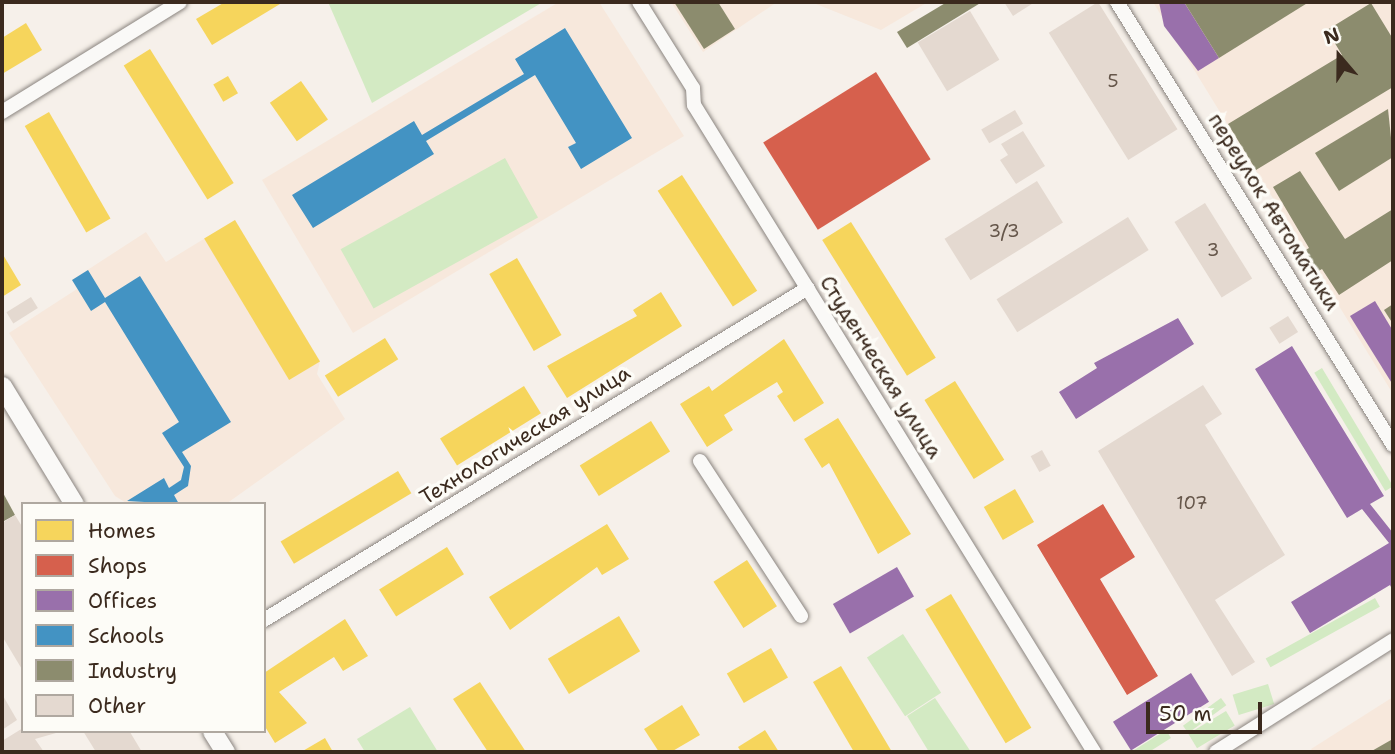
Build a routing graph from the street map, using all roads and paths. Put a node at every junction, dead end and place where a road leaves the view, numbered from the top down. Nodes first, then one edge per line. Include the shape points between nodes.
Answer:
1 (180, 2) edge
2 (639, 2) edge
3 (1117, 2) edge
4 (2, 111) edge
5 (808, 288) junction
6 (2, 386) edge
7 (1393, 445) edge
8 (700, 461) dead end
9 (73, 502) edge
10 (801, 615) dead end
11 (266, 619) edge
12 (1393, 640) edge
13 (213, 733) edge
14 (225, 752) edge
15 (1094, 752) edge
16 (1216, 752) edge

1 - 4 street
2 - 5 street, Студенческая улица
3 - 7 street, переулок Автоматики
5 - 11 street, Технологическая улица
5 - 15 street, Студенческая улица
6 - 9 main road
8 - 10 street
12 - 16 street
13 - 14 main road

